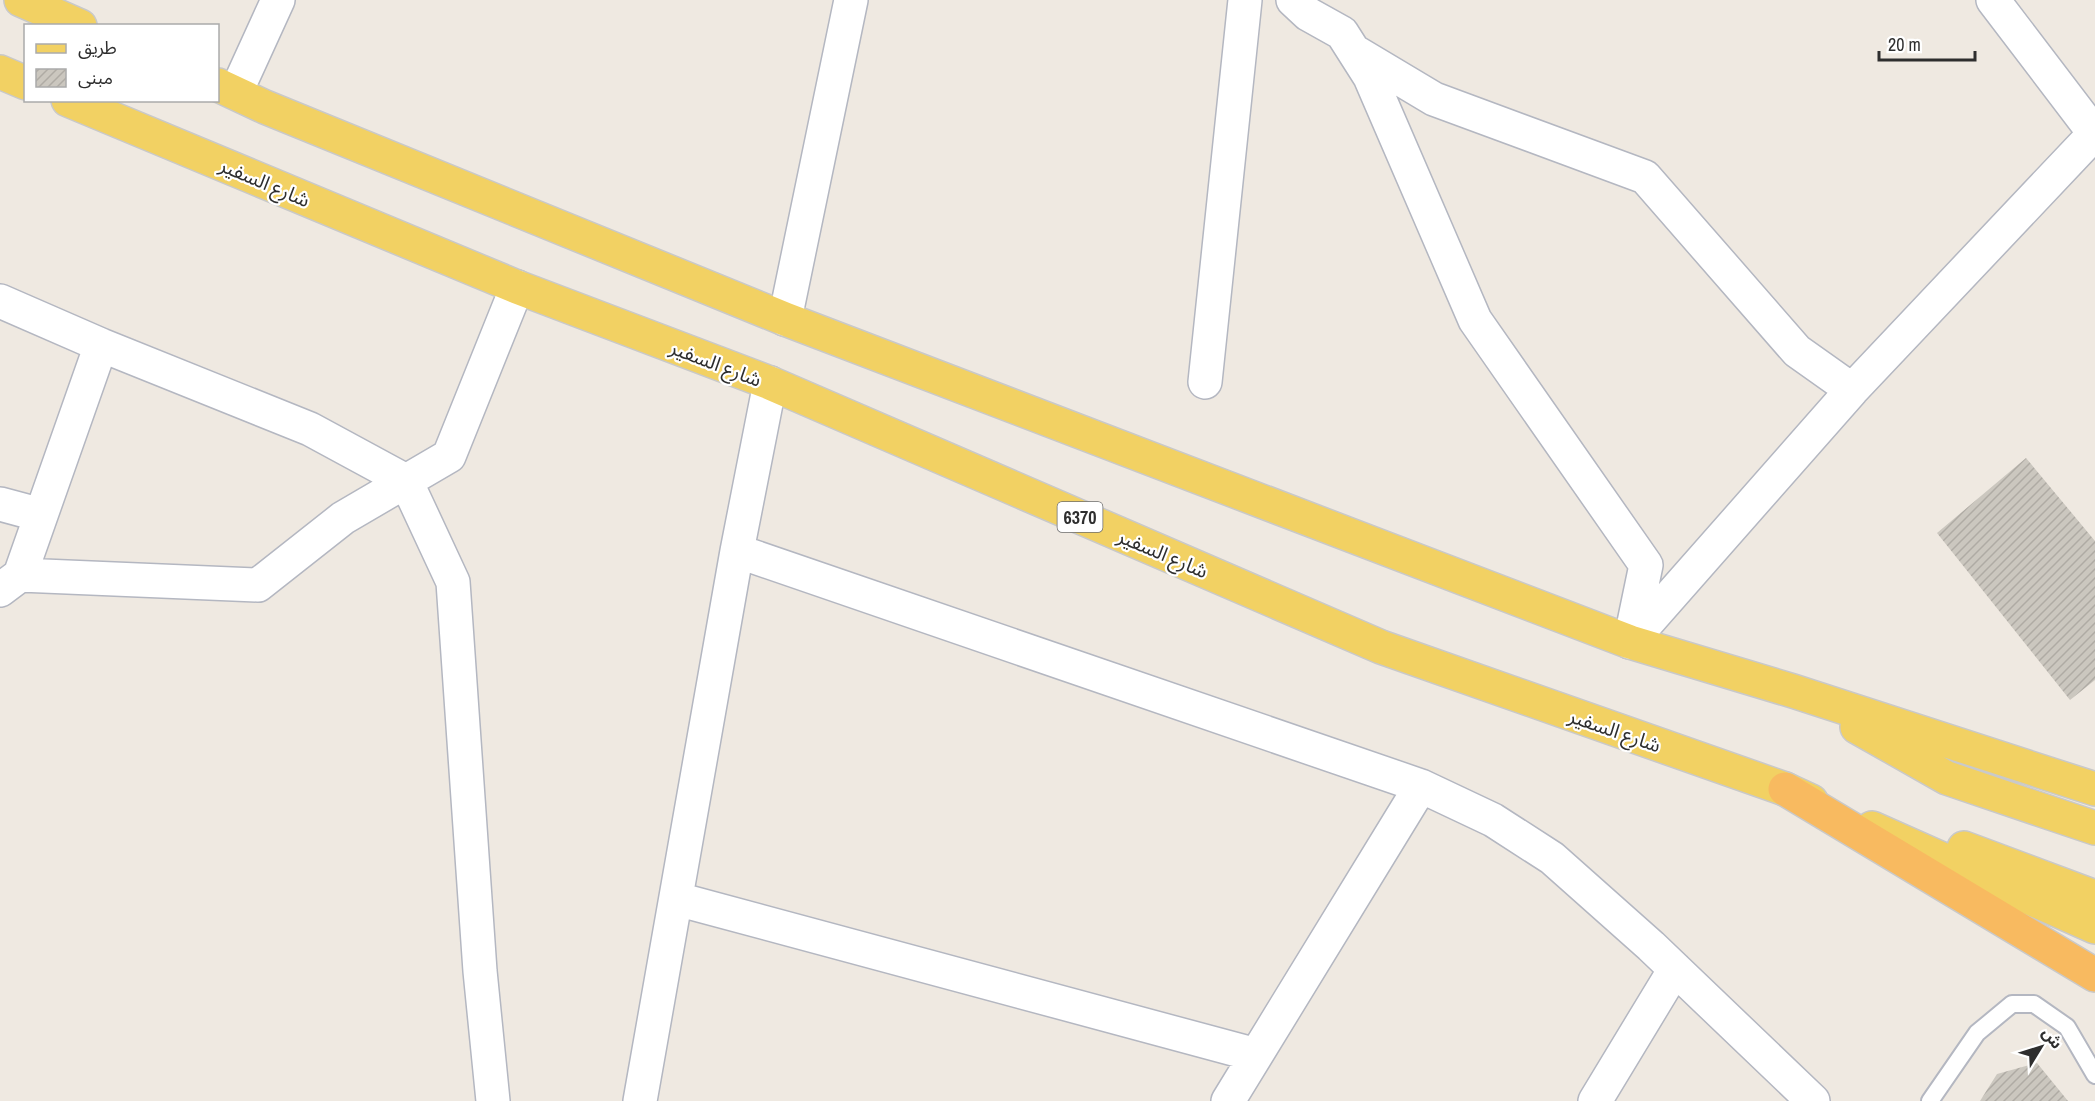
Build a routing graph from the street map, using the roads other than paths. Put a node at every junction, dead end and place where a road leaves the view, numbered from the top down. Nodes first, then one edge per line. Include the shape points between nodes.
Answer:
1 (21, 0) edge
2 (278, 0) edge
3 (851, 0) edge
4 (1245, 0) edge
5 (1293, 0) edge
6 (1993, 0) edge
7 (75, 24) edge
8 (1354, 51) junction
9 (0, 72) edge
10 (24, 82) edge
11 (227, 88) edge
12 (73, 102) edge
13 (2095, 134) edge
14 (517, 287) junction
15 (0, 301) edge
16 (785, 319) junction
17 (101, 345) junction
18 (1205, 382) dead end
19 (770, 383) junction
20 (1852, 390) junction
21 (406, 481) junction
22 (0, 504) edge
23 (41, 515) junction
24 (737, 551) junction
25 (10, 583) edge
26 (1630, 642) junction
27 (1793, 691) junction
28 (1421, 786) junction
29 (1785, 789) junction
30 (2095, 789) edge
31 (2095, 828) edge
32 (2095, 897) edge
33 (677, 899) junction
34 (2095, 927) edge
35 (1675, 969) junction
36 (2095, 975) edge
37 (1256, 1055) junction
38 (2095, 1075) edge
39 (493, 1101) edge
40 (640, 1101) edge
41 (1228, 1101) edge
42 (1595, 1101) edge
43 (1813, 1101) edge
44 (1930, 1101) edge

1 - 7 main road
2 - 11 street
3 - 16 street
4 - 18 street
5 - 8 street via 1308,14 1342,33
6 - 13 street
8 - 20 street via 1434,99 1645,177 1797,351
8 - 26 street via 1370,77 1475,320 1646,565
9 - 10 main road
11 - 16 main road via 265,107
12 - 14 main road, شارع السفير / 6370
13 - 20 street
14 - 19 main road, شارع السفير / 6370
14 - 21 street via 449,456
15 - 17 street
16 - 26 main road
17 - 21 street via 310,429
17 - 23 street
19 - 24 street
19 - 29 main road, شارع السفير / 6370 via 1381,647
20 - 26 street
21 - 25 street via 344,518 258,585
21 - 39 street via 453,582
22 - 23 street
23 - 25 street
24 - 28 street
24 - 33 street
26 - 27 main road
27 - 30 main road
27 - 31 main road via 1947,778
28 - 35 street via 1492,820 1552,858
28 - 37 street
29 - 32 main road via 1990,856
29 - 34 main road, شارع السفير / 6370
29 - 36 highway
33 - 37 street
33 - 40 street
35 - 42 street
35 - 43 street
37 - 41 street
38 - 44 lane via 2067,1027 2034,1004 2012,1004 1977,1033

